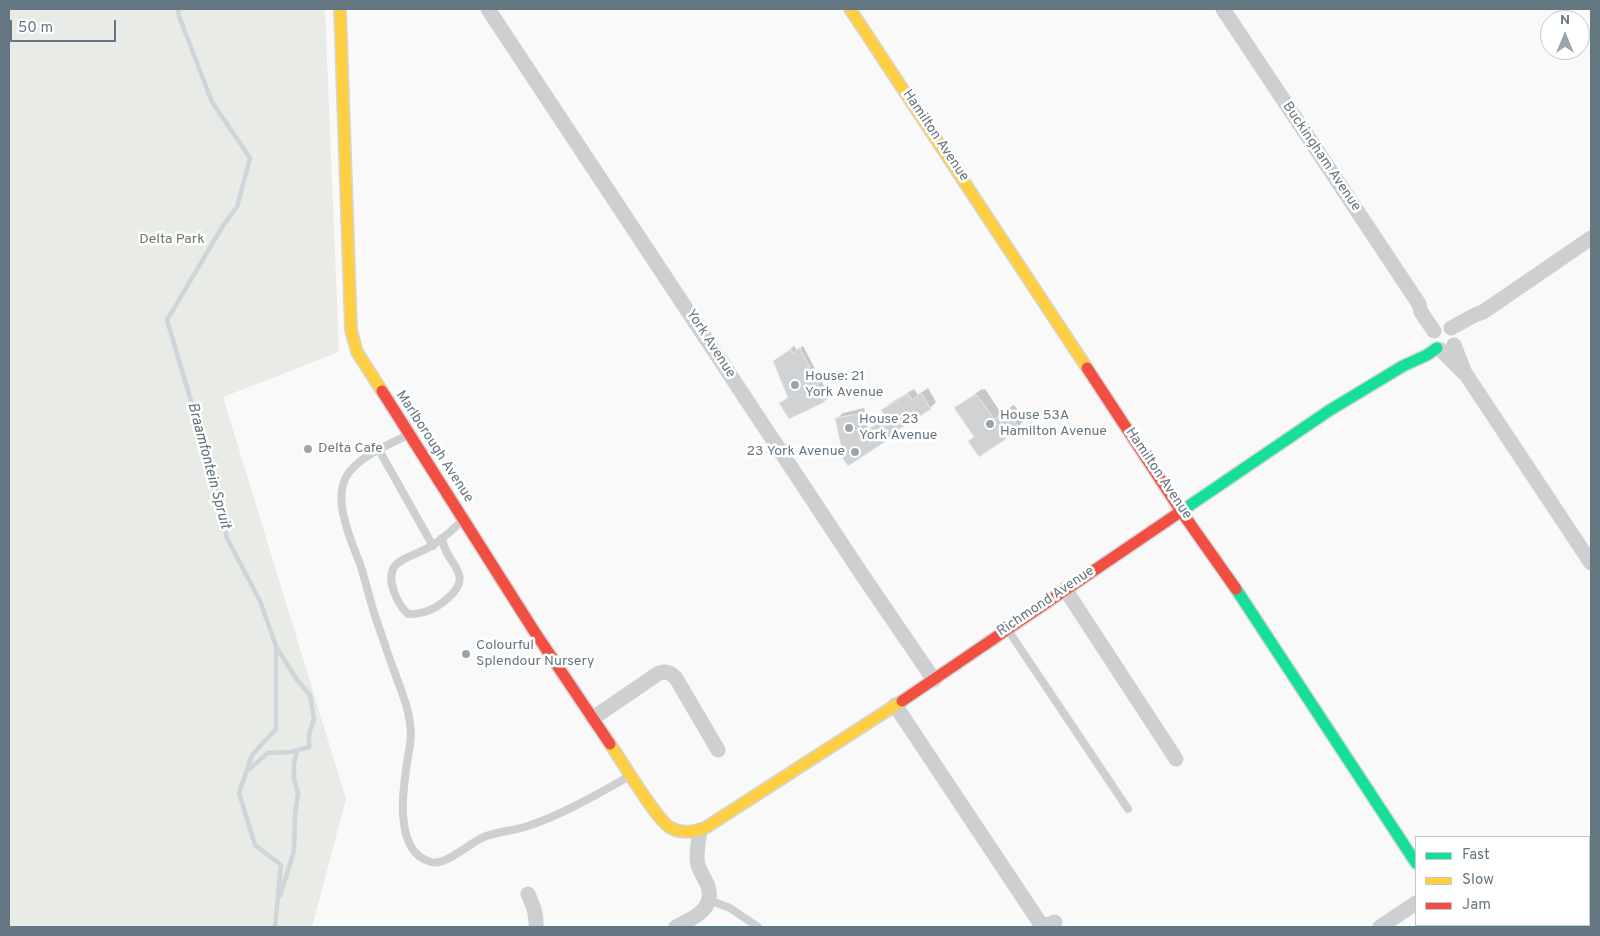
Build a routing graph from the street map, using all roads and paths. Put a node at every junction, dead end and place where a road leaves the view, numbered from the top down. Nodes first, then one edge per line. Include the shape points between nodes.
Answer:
1 (340, 9) edge
2 (488, 9) edge
3 (850, 9) edge
4 (1223, 9) edge
5 (1591, 238) edge
6 (1443, 338) junction
7 (1403, 366) joint
8 (409, 435) junction
9 (379, 450) junction
10 (1181, 511) junction
11 (463, 520) junction
12 (442, 538) junction
13 (433, 546) junction
14 (1591, 563) edge
15 (1065, 589) junction
16 (1007, 628) junction
17 (934, 680) junction
18 (895, 705) junction
19 (593, 718) junction
20 (718, 750) dead end
21 (1176, 758) dead end
22 (632, 775) junction
23 (1128, 809) dead end
24 (693, 831) junction
25 (1415, 861) edge
26 (528, 894) dead end
27 (709, 900) junction
28 (1415, 904) edge
29 (1054, 922) dead end
30 (536, 927) edge
31 (676, 927) edge
32 (758, 927) edge
33 (1380, 927) edge

1 - 8 street, Marlborough Avenue via 351,330 363,363
2 - 17 street, York Avenue
3 - 10 street, Hamilton Avenue
4 - 6 street, Buckingham Avenue
5 - 6 street, Richmond Avenue via 1484,312 1465,320
6 - 7 street, Richmond Avenue via 1409,357
6 - 14 street, Buckingham Avenue
7 - 10 street, Richmond Avenue via 1330,410
8 - 9 lane
8 - 11 street, Marlborough Avenue
9 - 13 lane
9 - 22 lane via 358,463 345,477 343,514 406,704 411,734 402,803 411,846 423,859 443,862 484,837 528,826 569,810
10 - 15 street, Richmond Avenue
10 - 25 street, Hamilton Avenue via 1245,601
11 - 12 lane
11 - 19 street, Marlborough Avenue
12 - 13 lane
12 - 13 lane via 460,585 436,608 422,614 408,614 401,608 393,587 391,577 394,568 404,559
15 - 16 street, Richmond Avenue
15 - 21 street
16 - 17 street, Richmond Avenue
16 - 23 lane
17 - 18 street, Richmond Avenue
18 - 24 street, Richmond Avenue
18 - 29 street via 1040,923
19 - 20 street via 659,673 667,672 677,680
19 - 22 street, Marlborough Avenue
22 - 24 street, Marlborough Avenue via 663,822 670,828
24 - 27 street via 697,863 708,887
26 - 30 street
27 - 31 street via 702,912
27 - 32 lane via 730,908
28 - 33 street

